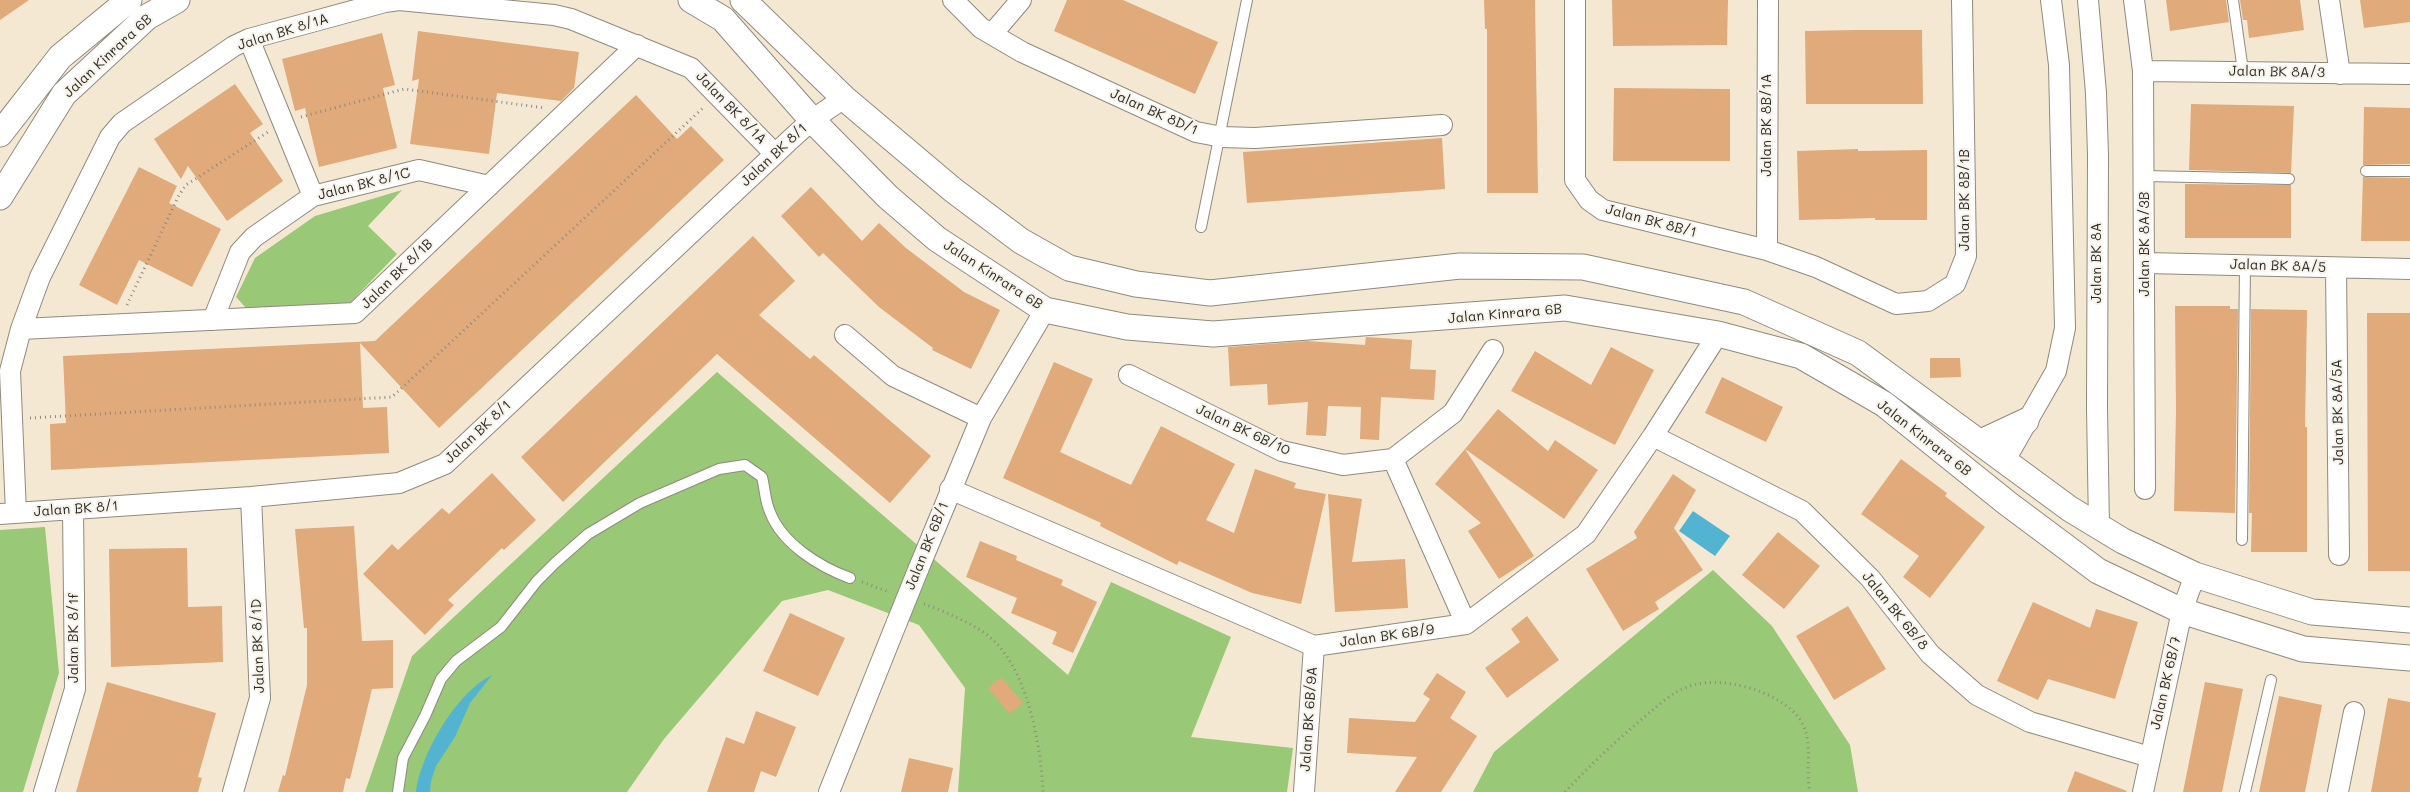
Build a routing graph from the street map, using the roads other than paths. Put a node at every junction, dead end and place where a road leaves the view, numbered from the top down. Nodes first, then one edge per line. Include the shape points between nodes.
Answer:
1 (129, 0) edge
2 (177, 0) edge
3 (691, 0) edge
4 (743, 0) edge
5 (953, 0) edge
6 (1021, 0) edge
7 (1247, 0) edge
8 (1575, 0) edge
9 (1768, 0) edge
10 (1962, 0) edge
11 (2051, 0) edge
12 (2088, 0) edge
13 (2134, 0) edge
14 (2233, 0) edge
15 (2329, 0) edge
16 (992, 34) junction
17 (249, 39) junction
18 (638, 45) junction
19 (2144, 71) junction
20 (2243, 71) junction
21 (2340, 74) junction
22 (2410, 74) edge
23 (844, 98) junction
24 (812, 120) junction
25 (1442, 125) dead end
26 (0, 134) edge
27 (1219, 137) junction
28 (775, 154) junction
29 (2366, 171) dead end
30 (2410, 171) edge
31 (2144, 176) junction
32 (2288, 179) dead end
33 (489, 186) junction
34 (312, 196) junction
35 (0, 197) edge
36 (1201, 227) dead end
37 (1767, 250) junction
38 (2146, 263) junction
39 (2245, 265) junction
40 (2336, 268) junction
41 (2410, 269) edge
42 (1045, 310) junction
43 (213, 320) junction
44 (21, 329) junction
45 (1718, 334) junction
46 (845, 335) dead end
47 (1493, 350) dead end
48 (1129, 375) dead end
49 (981, 418) junction
50 (2026, 421) junction
51 (1653, 436) junction
52 (1981, 442) junction
53 (1393, 458) junction
54 (2005, 460) junction
55 (2145, 488) dead end
56 (950, 489) junction
57 (251, 497) junction
58 (2007, 503) junction
59 (73, 510) junction
60 (8, 514) edge
61 (2099, 527) junction
62 (2242, 540) dead end
63 (2339, 555) dead end
64 (2196, 575) junction
65 (850, 578) road end
66 (2182, 611) junction
67 (2410, 620) edge
68 (1466, 624) junction
69 (1314, 646) junction
70 (2410, 658) edge
71 (2271, 680) dead end
72 (2354, 712) dead end
73 (2150, 757) junction
74 (44, 792) edge
75 (233, 792) edge
76 (398, 792) edge
77 (830, 792) edge
78 (1304, 792) edge
79 (2143, 792) edge
80 (2245, 792) edge
81 (2338, 792) edge

1 - 26 street, Jalan Kinrara 6B via 60,57
2 - 35 street, Jalan Kinrara 6B via 147,17 64,94
3 - 24 street, Jalan Kinrara 6B via 723,19
4 - 23 street, Jalan Kinrara 6B
5 - 16 street, Jalan BK 8D/1 via 981,28
6 - 16 street
7 - 27 lane
8 - 37 street, Jalan BK 8B/1 via 1575,180 1589,200 1603,210
9 - 37 street, Jalan BK 8B/1A
10 - 37 street, Jalan BK 8B/1B via 1966,256 1955,284 1928,301 1896,304 1816,267
11 - 50 street via 2059,65 2065,328 2056,371
12 - 61 street, Jalan BK 8A via 2098,137
13 - 19 street, Jalan BK 8A/3B
14 - 20 lane
15 - 21 street
16 - 27 street, Jalan BK 8D/1 via 1022,52 1196,132
17 - 18 street, Jalan BK 8/1A via 399,0 554,15
17 - 34 street
17 - 44 street, Jalan BK 8/1A via 122,123 110,137 40,277
18 - 28 street, Jalan BK 8/1A via 691,68
18 - 33 street, Jalan BK 8/1B
19 - 20 street, Jalan BK 8A/3
19 - 31 street, Jalan BK 8A/3B
20 - 21 street, Jalan BK 8A/3
21 - 22 street, Jalan BK 8A/3
23 - 24 street, Jalan BK 8/1
23 - 52 street, Jalan Kinrara 6B via 952,190 1021,241 1068,268 1136,284 1210,293 1460,266 1583,267 1744,302 1858,353
24 - 28 street, Jalan BK 8/1
24 - 42 street, Jalan Kinrara 6B via 888,197 937,239
25 - 27 street, Jalan BK 8D/1 via 1255,138
27 - 36 lane
28 - 57 street, Jalan BK 8/1 via 445,464 399,483
29 - 30 lane
31 - 32 lane
31 - 38 street, Jalan BK 8A/3B
33 - 34 street, Jalan BK 8/1C via 419,170
33 - 43 street, Jalan BK 8/1B via 355,314
34 - 43 street, Jalan BK 8/1C via 254,237 240,252
38 - 39 street, Jalan BK 8A/5
38 - 55 street, Jalan BK 8A/3B
39 - 40 street, Jalan BK 8A/5
39 - 62 lane
40 - 41 street, Jalan BK 8A/5
40 - 63 street, Jalan BK 8A/5A
42 - 45 street, Jalan Kinrara 6B via 1127,328 1214,334 1564,308
42 - 49 street, Jalan BK 6B/1
43 - 44 street, Jalan BK 8/1B
44 - 60 street, Jalan BK 8/1A via 10,371 12,419
45 - 51 street, Jalan BK 6B/9
45 - 58 street, Jalan Kinrara 6B via 1801,356 1884,404
46 - 49 street via 893,376
47 - 53 street, Jalan BK 6B/10 via 1453,413
48 - 53 street, Jalan BK 6B/10 via 1282,451 1343,465
49 - 56 street, Jalan BK 6B/1
50 - 52 street
50 - 54 street
51 - 68 street, Jalan BK 6B/9 via 1586,534
51 - 73 street, Jalan BK 6B/8 via 1802,511 1870,578 1930,654 1977,695 2030,722
52 - 54 street, Jalan Kinrara 6B
53 - 68 street
54 - 58 street via 1999,480
54 - 61 street, Jalan Kinrara 6B
56 - 69 street
56 - 77 street, Jalan BK 6B/1, bridge
57 - 59 street, Jalan BK 8/1
57 - 75 street, Jalan BK 8/1D via 260,698
58 - 66 street, Jalan Kinrara 6B via 2098,570
59 - 60 street, Jalan BK 8/1
59 - 74 street, Jalan BK 8/1f via 75,689
61 - 64 street, Jalan Kinrara 6B
64 - 66 street, Jalan BK 6B/7
64 - 67 street, Jalan Kinrara 6B via 2312,612
65 - 76 lane via 806,556 787,537 770,513 762,477 745,465 719,469 672,488 588,534 537,582 501,627 456,661 441,679 403,758
66 - 70 street, Jalan Kinrara 6B via 2303,649
66 - 73 street, Jalan BK 6B/7
68 - 69 street, Jalan BK 6B/9
69 - 78 street, Jalan BK 6B/9A
71 - 80 lane
72 - 81 street
73 - 79 street, Jalan BK 6B/7

